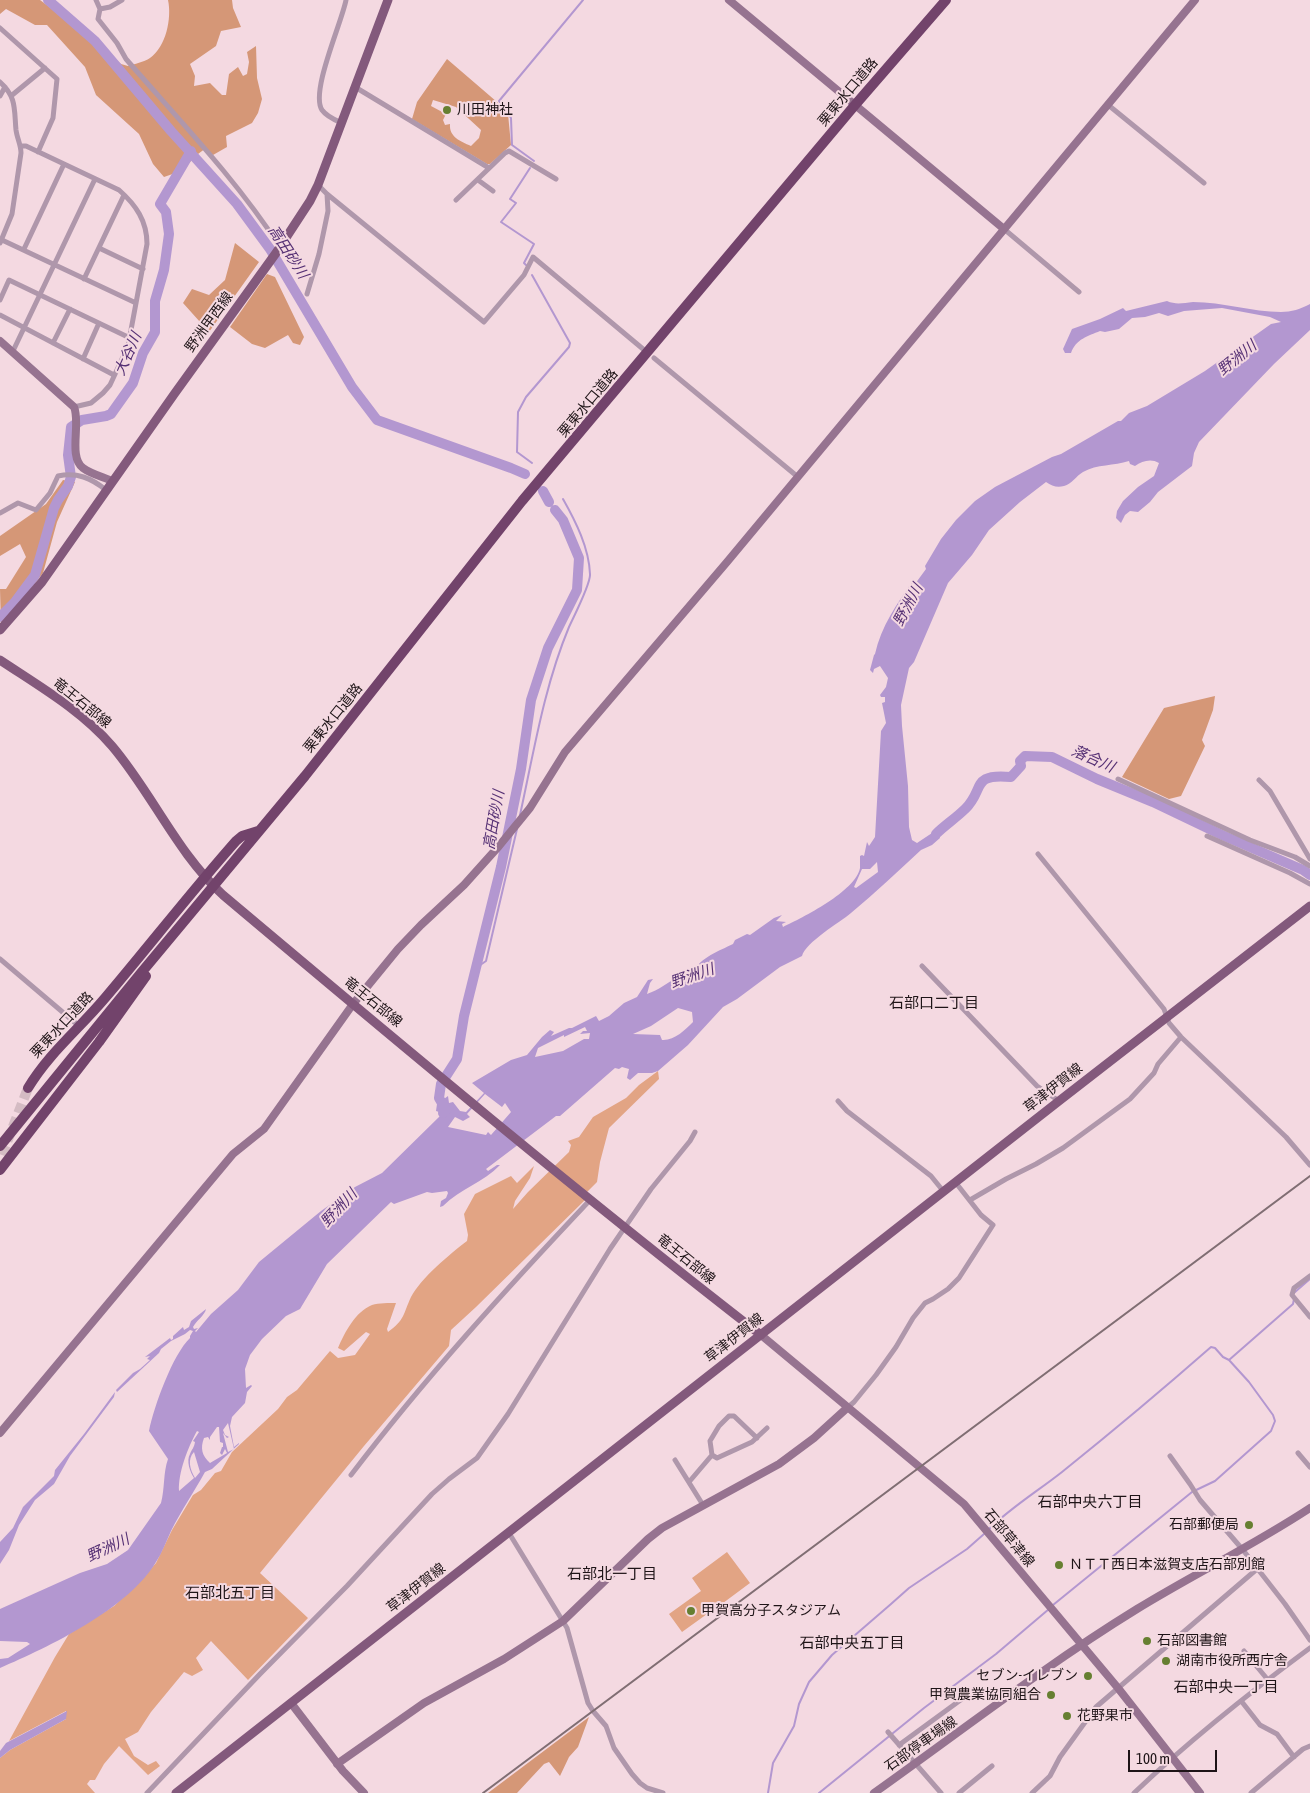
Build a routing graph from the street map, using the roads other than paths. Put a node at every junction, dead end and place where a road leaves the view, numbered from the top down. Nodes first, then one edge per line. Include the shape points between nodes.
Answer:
1 (96, 0) edge
2 (122, 0) edge
3 (346, 0) edge
4 (388, 0) edge
5 (729, 0) edge
6 (946, 0) edge
7 (1195, 0) edge
8 (100, 9) junction
9 (0, 28) edge
10 (45, 68) junction
11 (0, 82) edge
12 (5, 87) junction
13 (356, 87) junction
14 (0, 96) edge
15 (11, 96) junction
16 (1107, 104) junction
17 (855, 105) junction
18 (342, 123) junction
19 (21, 146) junction
20 (38, 152) junction
21 (64, 164) junction
22 (489, 168) junction
23 (95, 179) junction
24 (556, 179) dead end
25 (478, 180) junction
26 (1204, 183) dead end
27 (318, 185) junction
28 (493, 191) dead end
29 (328, 194) junction
30 (124, 195) junction
31 (456, 200) dead end
32 (1004, 228) junction
33 (1, 241) edge
34 (99, 248) junction
35 (24, 249) junction
36 (278, 250) junction
37 (54, 264) junction
38 (142, 269) junction
39 (84, 279) junction
40 (1079, 292) dead end
41 (307, 294) dead end
42 (40, 295) junction
43 (0, 300) edge
44 (136, 303) junction
45 (70, 309) junction
46 (0, 315) edge
47 (100, 323) junction
48 (24, 328) junction
49 (130, 338) junction
50 (0, 341) edge
51 (54, 343) junction
52 (643, 349) dead end
53 (13, 351) junction
54 (654, 358) dead end
55 (83, 359) junction
56 (114, 375) junction
57 (74, 407) junction
58 (798, 477) junction
59 (112, 481) junction
60 (106, 490) junction
61 (0, 513) edge
62 (0, 630) edge
63 (0, 660) edge
64 (1118, 779) dead end
65 (1259, 780) dead end
66 (259, 830) junction
67 (1207, 836) dead end
68 (1038, 854) dead end
69 (1310, 859) edge
70 (1310, 866) edge
71 (204, 876) junction
72 (1310, 884) edge
73 (213, 886) junction
74 (1310, 906) edge
75 (0, 959) edge
76 (151, 961) junction
77 (922, 966) dead end
78 (354, 1004) junction
79 (1168, 1017) junction
80 (79, 1026) junction
81 (1181, 1037) junction
82 (28, 1088) tunnel mouth
83 (838, 1101) dead end
84 (1058, 1101) junction
85 (695, 1132) dead end
86 (1, 1153) edge
87 (1310, 1165) edge
88 (0, 1170) edge
89 (956, 1183) junction
90 (944, 1192) junction
91 (589, 1198) junction
92 (970, 1200) junction
93 (625, 1226) junction
94 (1310, 1276) edge
95 (1310, 1318) edge
96 (761, 1335) junction
97 (848, 1408) junction
98 (767, 1428) dead end
99 (0, 1433) edge
100 (756, 1438) junction
101 (1298, 1453) dead end
102 (712, 1456) junction
103 (1170, 1456) dead end
104 (675, 1460) dead end
105 (1310, 1467) edge
106 (351, 1475) dead end
107 (688, 1482) junction
108 (703, 1505) junction
109 (1310, 1508) edge
110 (509, 1534) junction
111 (1243, 1550) junction
112 (1257, 1569) junction
113 (564, 1621) junction
114 (1310, 1640) edge
115 (1081, 1645) junction
116 (1310, 1648) edge
117 (1244, 1651) dead end
118 (1268, 1680) junction
119 (1118, 1688) junction
120 (966, 1696) dead end
121 (1242, 1702) junction
122 (291, 1703) junction
123 (888, 1732) dead end
124 (899, 1745) junction
125 (1310, 1746) edge
126 (1172, 1757) junction
127 (1294, 1757) junction
128 (915, 1763) junction
129 (337, 1764) junction
130 (993, 1774) dead end
131 (147, 1793) edge
132 (176, 1793) edge
133 (364, 1793) edge
134 (663, 1793) edge
135 (874, 1793) edge
136 (941, 1793) edge
137 (959, 1793) edge
138 (1032, 1793) edge
139 (1134, 1793) edge
140 (1200, 1793) edge
141 (1251, 1793) edge

1 - 8 street
2 - 8 street
3 - 18 street via 324,71 320,102 327,115
4 - 13 main road, 野洲甲西線
5 - 17 street
6 - 17 highway, 栗東水口道路
7 - 16 street
8 - 36 street via 98,19 126,59 236,187 266,227
9 - 10 street
10 - 15 street
10 - 20 street via 57,79 53,118
11 - 12 street
12 - 14 street
12 - 15 street
13 - 18 main road, 野洲甲西線
13 - 22 street
15 - 19 street via 15,102 16,132
16 - 26 street
16 - 32 street
17 - 32 street
17 - 66 highway, 栗東水口道路 via 522,501
18 - 27 main road, 野洲甲西線
19 - 20 street
19 - 33 street via 12,214
20 - 21 street
21 - 23 street
21 - 35 street
22 - 24 street via 509,151
22 - 25 street
23 - 30 street
23 - 37 street
25 - 28 street
25 - 31 street
27 - 29 street
27 - 36 main road, 野洲甲西線
29 - 41 street via 328,211 319,254
29 - 52 street via 484,322 524,275 533,257
30 - 34 street
30 - 38 street via 147,229 148,244
32 - 40 street
32 - 58 street
33 - 35 street
34 - 38 street
34 - 39 street
35 - 37 street
36 - 59 main road, 野洲甲西線
37 - 39 street
37 - 42 street
38 - 44 street
39 - 44 street
42 - 43 street via 9,280
42 - 45 street
42 - 48 street
44 - 49 street
45 - 47 street
45 - 51 street
46 - 48 street
47 - 49 street
47 - 55 street
48 - 51 street
48 - 53 street
49 - 56 street
50 - 53 street
51 - 55 street
53 - 57 street
54 - 58 street
55 - 56 street
56 - 57 street via 110,385 91,403
57 - 59 street via 79,464
58 - 78 street via 565,752 512,831 464,885 398,949
59 - 60 main road, 野洲甲西線
60 - 61 street via 88,478 70,473 58,476 50,493 36,510 18,503
60 - 62 main road, 野洲甲西線 via 42,582
63 - 71 main road, 竜王石部線 via 70,707 98,731 125,763
64 - 70 street
65 - 69 street via 1270,792
66 - 71 highway, 栗東水口道路 via 236,841
66 - 73 highway, 栗東水口道路
67 - 72 street
68 - 79 street
71 - 73 main road, 竜王石部線
71 - 80 highway, 栗東水口道路
73 - 76 highway, 栗東水口道路
73 - 78 main road, 竜王石部線
74 - 79 main road, 草津伊賀線
75 - 80 street
76 - 86 highway, 栗東水口道路
76 - 88 highway, 栗東水口道路 via 146,976 109,1028
77 - 84 street via 1037,1086
78 - 91 main road, 竜王石部線
78 - 99 street via 264,1129 233,1154
79 - 81 street
79 - 84 main road, 草津伊賀線
80 - 82 highway, 栗東水口道路 via 39,1070
81 - 87 street via 1286,1137
81 - 92 street via 1130,1099 1063,1148
83 - 90 street via 931,1176
84 - 89 main road, 草津伊賀線
85 - 93 street
89 - 90 main road, 草津伊賀線
89 - 92 street
90 - 96 main road, 草津伊賀線
91 - 93 main road, 竜王石部線
91 - 106 street via 463,1336
92 - 97 street via 993,1225 959,1278 925,1303 876,1375
93 - 96 main road, 竜王石部線
93 - 131 street via 504,1421 477,1458 432,1494 348,1586
94 - 95 street via 1294,1288 1292,1295
96 - 97 street, 石部草津線
96 - 110 main road, 草津伊賀線
97 - 108 street via 780,1464
97 - 115 street, 石部草津線 via 964,1504
98 - 100 street
100 - 102 street via 716,1458
100 - 102 street via 734,1416 729,1416 710,1441
101 - 105 street
102 - 107 street
103 - 111 street via 1200,1500
104 - 107 street
107 - 108 street
108 - 113 street via 648,1539
109 - 111 street, 石部停車場線
110 - 113 street
110 - 122 main road, 草津伊賀線
111 - 112 street
111 - 115 street, 石部停車場線
112 - 114 street
112 - 119 street
113 - 129 street via 504,1659 424,1702
113 - 134 street via 592,1712 606,1726 614,1748 632,1774 648,1788
115 - 119 street, 石部草津線
115 - 128 street, 石部停車場線
116 - 118 street
117 - 118 street
118 - 121 street
119 - 126 street, 石部草津線
119 - 138 street via 1096,1707 1050,1776
120 - 124 street
121 - 126 street
121 - 127 street via 1260,1725 1277,1734
122 - 129 street
122 - 132 main road, 草津伊賀線
123 - 124 street
124 - 128 street
125 - 127 street
126 - 139 street
126 - 140 street, 石部草津線
127 - 141 street
128 - 135 street, 石部停車場線
128 - 136 street
129 - 133 street
130 - 137 street via 990,1767

